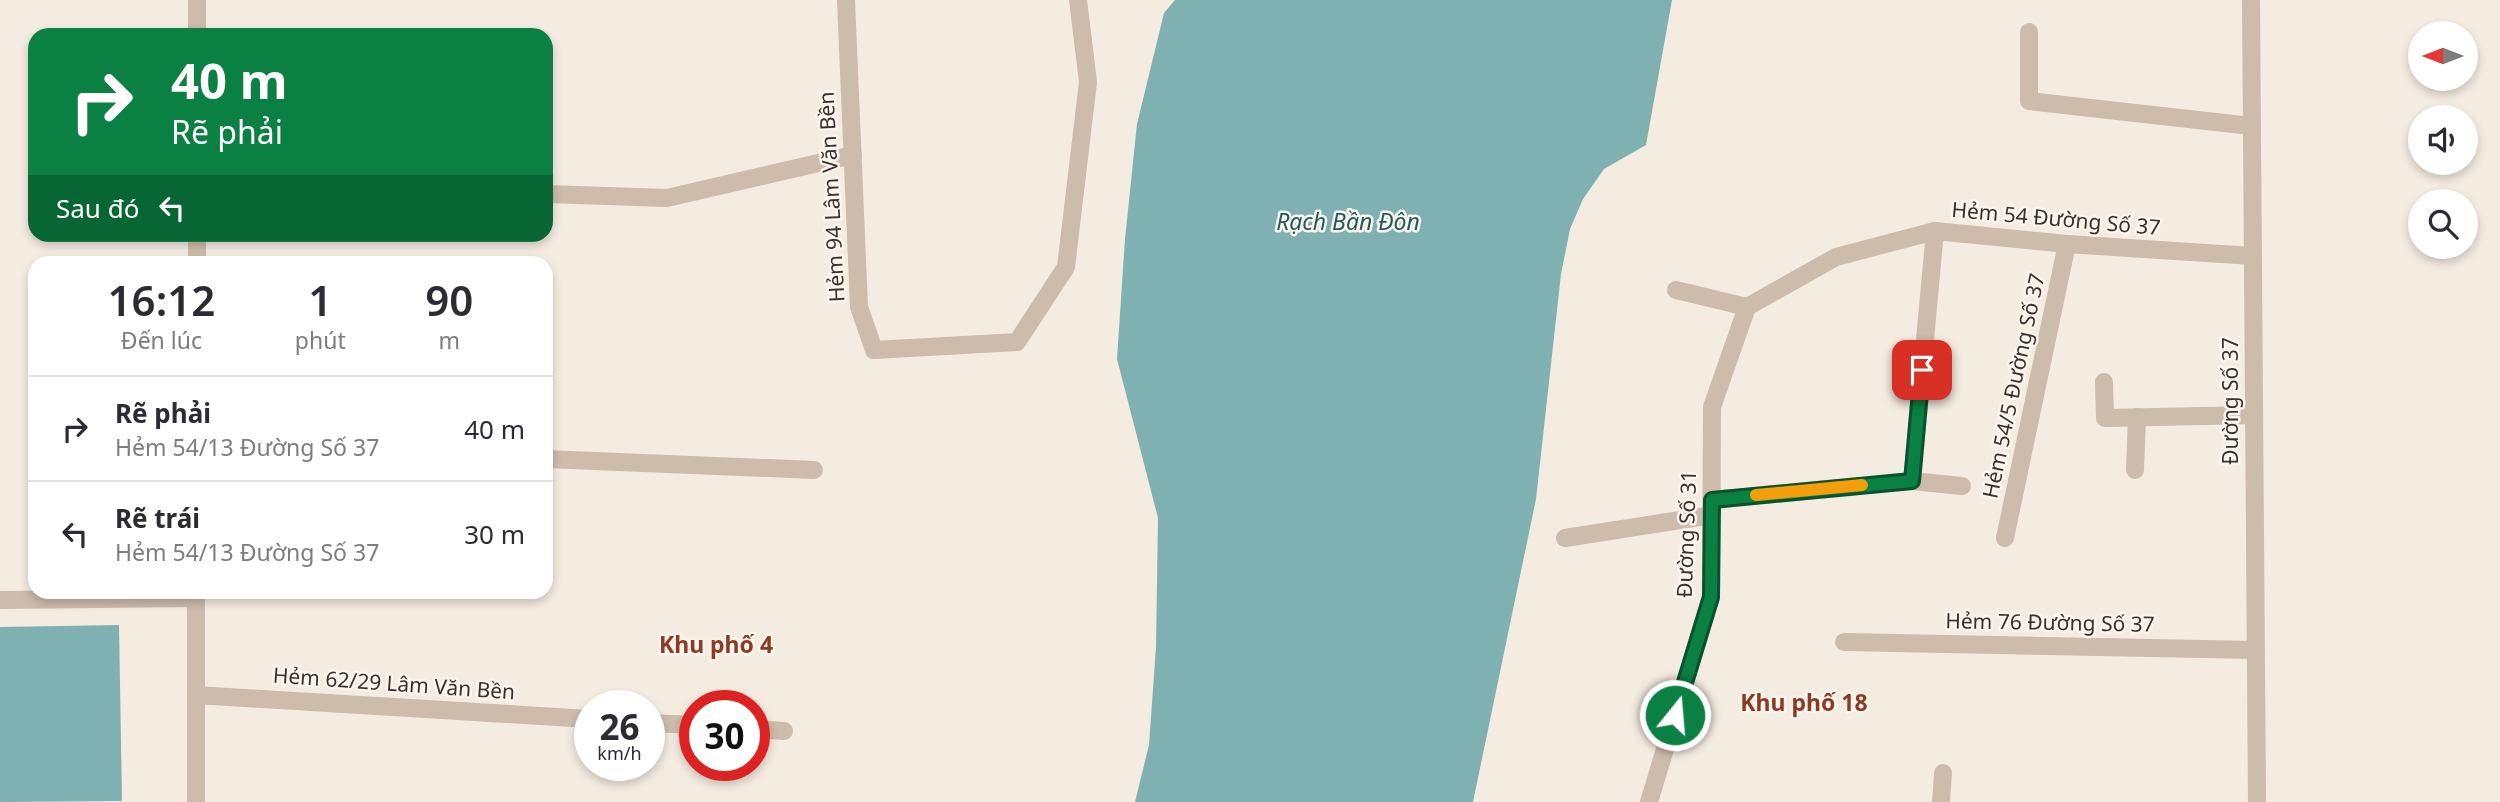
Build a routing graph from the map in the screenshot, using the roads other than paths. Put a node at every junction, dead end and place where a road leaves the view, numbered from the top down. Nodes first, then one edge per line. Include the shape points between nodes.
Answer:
1 (197, 0) edge
2 (846, 0) edge
3 (1078, 0) edge
4 (2250, 0) edge
5 (197, 28) edge
6 (2029, 32) dead end
7 (2251, 126) junction
8 (853, 155) junction
9 (553, 194) edge
10 (1935, 231) junction
11 (2067, 244) junction
12 (2253, 257) junction
13 (1676, 290) dead end
14 (1747, 307) junction
15 (2104, 382) dead end
16 (2254, 415) junction
17 (2137, 417) junction
18 (553, 459) edge
19 (814, 470) dead end
20 (2135, 470) dead end
21 (1912, 481) junction
22 (1962, 486) dead end
23 (1712, 507) junction
24 (1565, 538) dead end
25 (2005, 538) dead end
26 (39, 599) edge
27 (196, 599) edge
28 (0, 600) edge
29 (1844, 642) dead end
30 (2256, 650) junction
31 (196, 695) junction
32 (574, 718) edge
33 (770, 730) edge
34 (784, 731) dead end
35 (1942, 773) dead end
36 (196, 802) edge
37 (1649, 802) edge
38 (1941, 802) edge
39 (2257, 802) edge

1 - 5 street
2 - 8 street, Hẻm 94 Lâm Văn Bền
3 - 8 street, Hẻm 94 Lâm Văn Bền via 1088,82 1066,267 1017,342 874,350 859,307
4 - 7 street, Đường Số 37
6 - 7 street via 2029,101
7 - 12 street, Đường Số 37
8 - 9 street via 667,198
10 - 11 street, Hẻm 54 Đường Số 37
10 - 14 street, Hẻm 54 Đường Số 37 via 1836,257
10 - 21 street
11 - 12 street, Hẻm 54 Đường Số 37
11 - 25 street, Hẻm 54/5 Đường Số 37
12 - 16 street, Đường Số 37
13 - 14 street
14 - 23 street, Đường Số 31 via 1713,407
15 - 17 street via 2105,418
16 - 17 street
16 - 30 street, Đường Số 37
17 - 20 street
18 - 19 street
21 - 22 street
21 - 23 street
23 - 24 street
23 - 37 street, Đường Số 31 via 1711,597
26 - 28 street
27 - 31 street
29 - 30 street, Hẻm 76 Đường Số 37
30 - 39 street, Đường Số 37
31 - 32 street, Hẻm 62/29 Lâm Văn Bền
31 - 36 street
33 - 34 street
35 - 38 street

